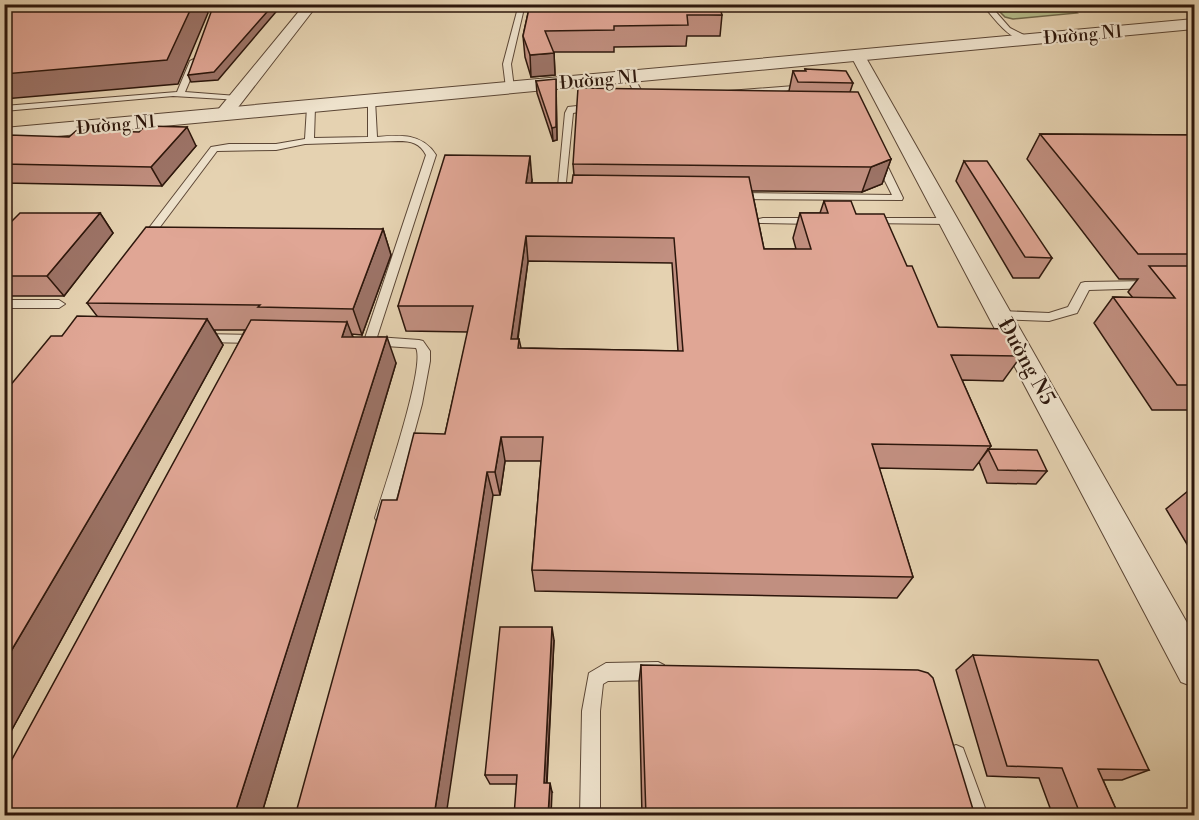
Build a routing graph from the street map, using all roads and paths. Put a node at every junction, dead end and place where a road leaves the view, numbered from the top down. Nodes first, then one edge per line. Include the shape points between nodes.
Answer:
1 (312, 4) edge
2 (522, 4) edge
3 (985, 4) edge
4 (1194, 24) edge
5 (1027, 40) junction
6 (198, 52) edge
7 (858, 56) junction
8 (630, 77) junction
9 (814, 87) edge
10 (510, 88) junction
11 (772, 88) junction
12 (716, 94) edge
13 (180, 95) junction
14 (237, 98) junction
15 (777, 98) edge
16 (371, 100) junction
17 (311, 106) junction
18 (601, 107) edge
19 (635, 107) edge
20 (4, 110) edge
21 (223, 115) junction
22 (4, 135) edge
23 (373, 140) junction
24 (309, 141) junction
25 (877, 155) edge
26 (572, 195) edge
27 (723, 196) edge
28 (763, 221) dead end
29 (831, 221) edge
30 (854, 221) edge
31 (948, 221) junction
32 (145, 245) edge
33 (1162, 285) edge
34 (4, 304) edge
35 (59, 304) dead end
36 (1001, 315) junction
37 (189, 338) edge
38 (247, 339) junction
39 (269, 339) edge
40 (237, 359) edge
41 (379, 534) edge
42 (1194, 669) edge
43 (677, 672) edge
44 (951, 743) edge
45 (590, 816) edge
46 (978, 816) edge

1 - 14 street
2 - 10 lane via 507,64
3 - 5 lane via 1008,29
4 - 5 street, Đường N1
5 - 7 street, Đường N1
6 - 13 lane
7 - 8 street, Đường N1
7 - 31 street, Đường N5
8 - 10 street, Đường N1
8 - 19 lane via 653,107
9 - 11 lane
10 - 16 street, Đường N1
11 - 12 lane
11 - 15 lane
13 - 14 lane
13 - 20 lane
14 - 21 street
16 - 17 street, Đường N1
16 - 23 lane
17 - 21 street, Đường N1
17 - 24 lane
18 - 26 lane via 579,107 569,113 560,195
21 - 22 street, Đường N1
23 - 24 lane
23 - 41 lane via 419,140 431,154 364,341 419,344 424,352 417,396
24 - 32 lane via 278,147 214,150
25 - 27 lane via 898,198
28 - 29 lane
30 - 31 lane
31 - 36 street, Đường N5
33 - 36 lane via 1085,286 1073,310 1049,317
34 - 35 lane
36 - 42 street, Đường N5
37 - 38 lane
38 - 39 lane
38 - 40 lane
43 - 45 lane via 606,672 596,679 591,721
44 - 46 lane

